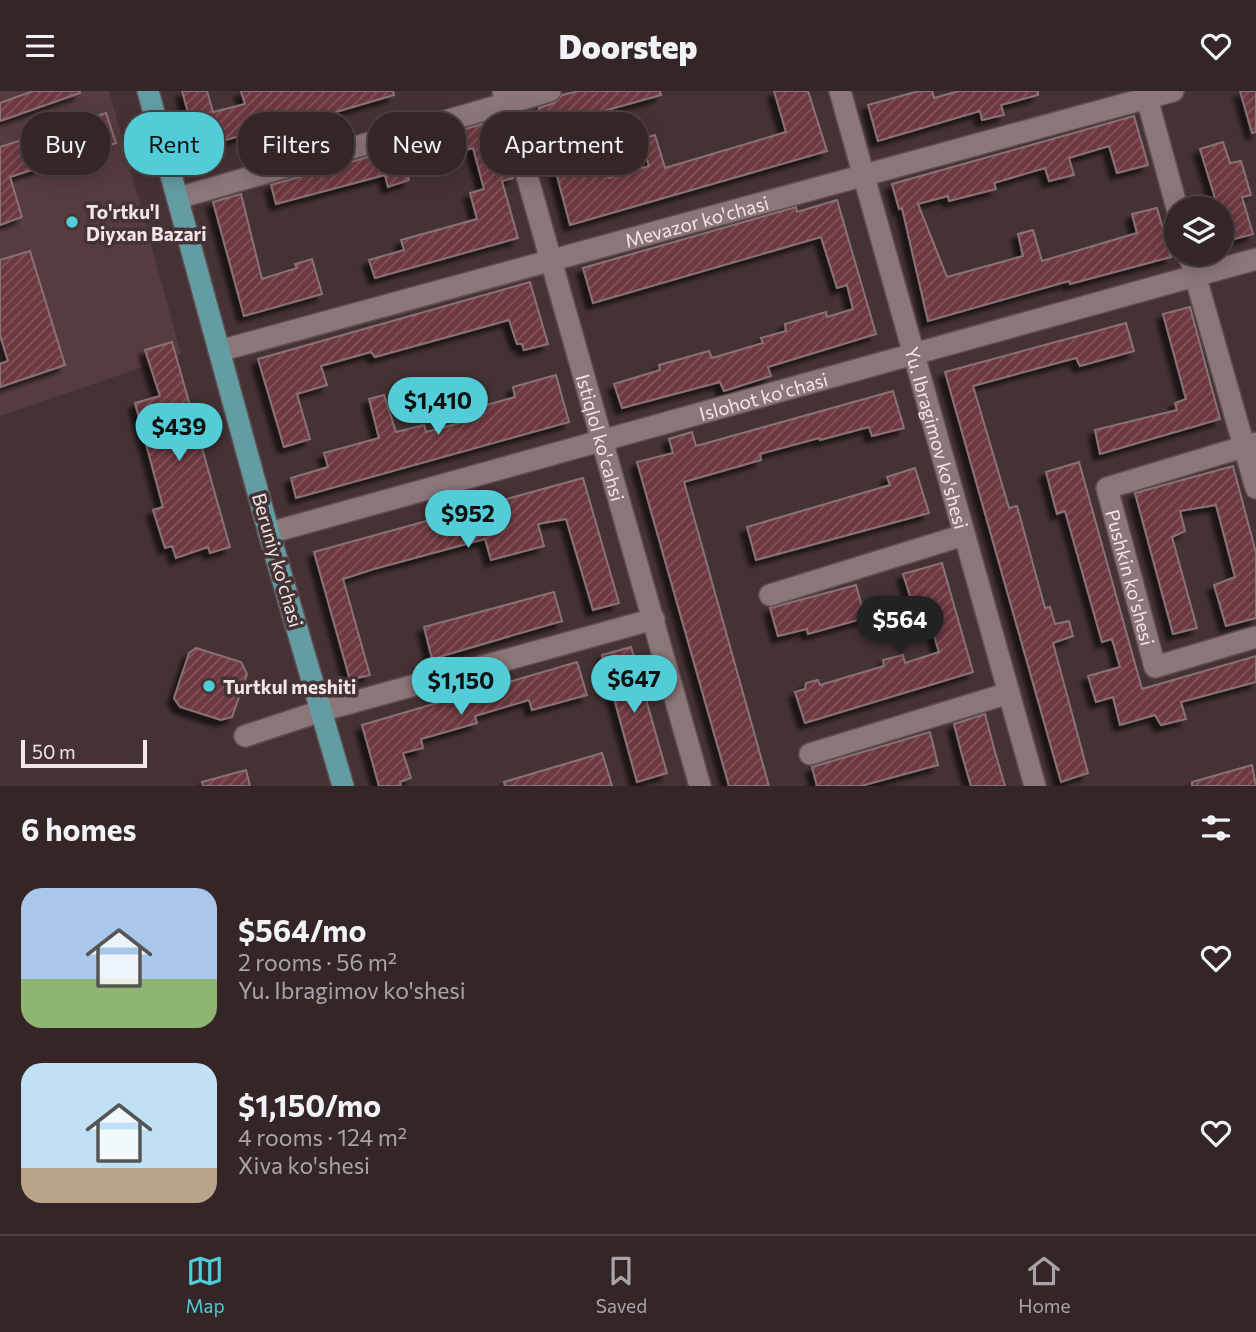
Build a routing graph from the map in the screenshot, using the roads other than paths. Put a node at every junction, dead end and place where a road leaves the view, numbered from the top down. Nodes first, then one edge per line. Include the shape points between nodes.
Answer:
1 (148, 91) edge
2 (550, 91) edge
3 (840, 91) edge
4 (1173, 91) edge
5 (1146, 95) edge
6 (505, 97) edge
7 (864, 176) junction
8 (1174, 196) edge
9 (178, 198) junction
10 (1256, 259) edge
11 (552, 261) junction
12 (1192, 266) edge
13 (1195, 276) junction
14 (219, 351) junction
15 (913, 354) junction
16 (604, 440) junction
17 (1250, 445) edge
18 (1256, 488) edge
19 (269, 533) junction
20 (964, 535) junction
21 (770, 595) dead end
22 (654, 619) junction
23 (1256, 637) edge
24 (1009, 692) junction
25 (321, 711) junction
26 (245, 736) dead end
27 (810, 754) dead end
28 (343, 786) edge
29 (701, 786) edge
30 (1035, 786) edge

1 - 9 main road, Beruniy ko'chasi
2 - 6 street
3 - 7 street, Yu. Ibragimov ko'shesi
4 - 5 street, Mevazor ko'chasi
5 - 7 street, Mevazor ko'chasi
5 - 8 street
6 - 9 street
6 - 11 street, Istiqlol ko'cahsi
7 - 11 street, Mevazor ko'chasi
7 - 15 street, Yu. Ibragimov ko'shesi
9 - 14 main road, Beruniy ko'chasi
10 - 13 street, Islohot ko'chasi
11 - 14 street, Mevazor ko'chasi
11 - 16 street, Istiqlol ko'cahsi
12 - 13 street
13 - 15 street, Islohot ko'chasi
13 - 17 street
14 - 19 main road, Beruniy ko'chasi
15 - 16 street, Islohot ko'chasi
15 - 20 street, Yu. Ibragimov ko'shesi
16 - 19 street, Islohot ko'chasi
16 - 22 street, Istiqlol ko'cahsi
17 - 18 street
17 - 23 street, Pushkin ko'shesi via 1107,488 1155,667
19 - 25 main road, Beruniy ko'chasi
20 - 21 street
20 - 24 street, Yu. Ibragimov ko'shesi
22 - 25 street
22 - 29 street, Istiqlol ko'cahsi
24 - 27 street
24 - 30 street, Yu. Ibragimov ko'shesi
25 - 26 street
25 - 28 main road, Beruniy ko'chasi

